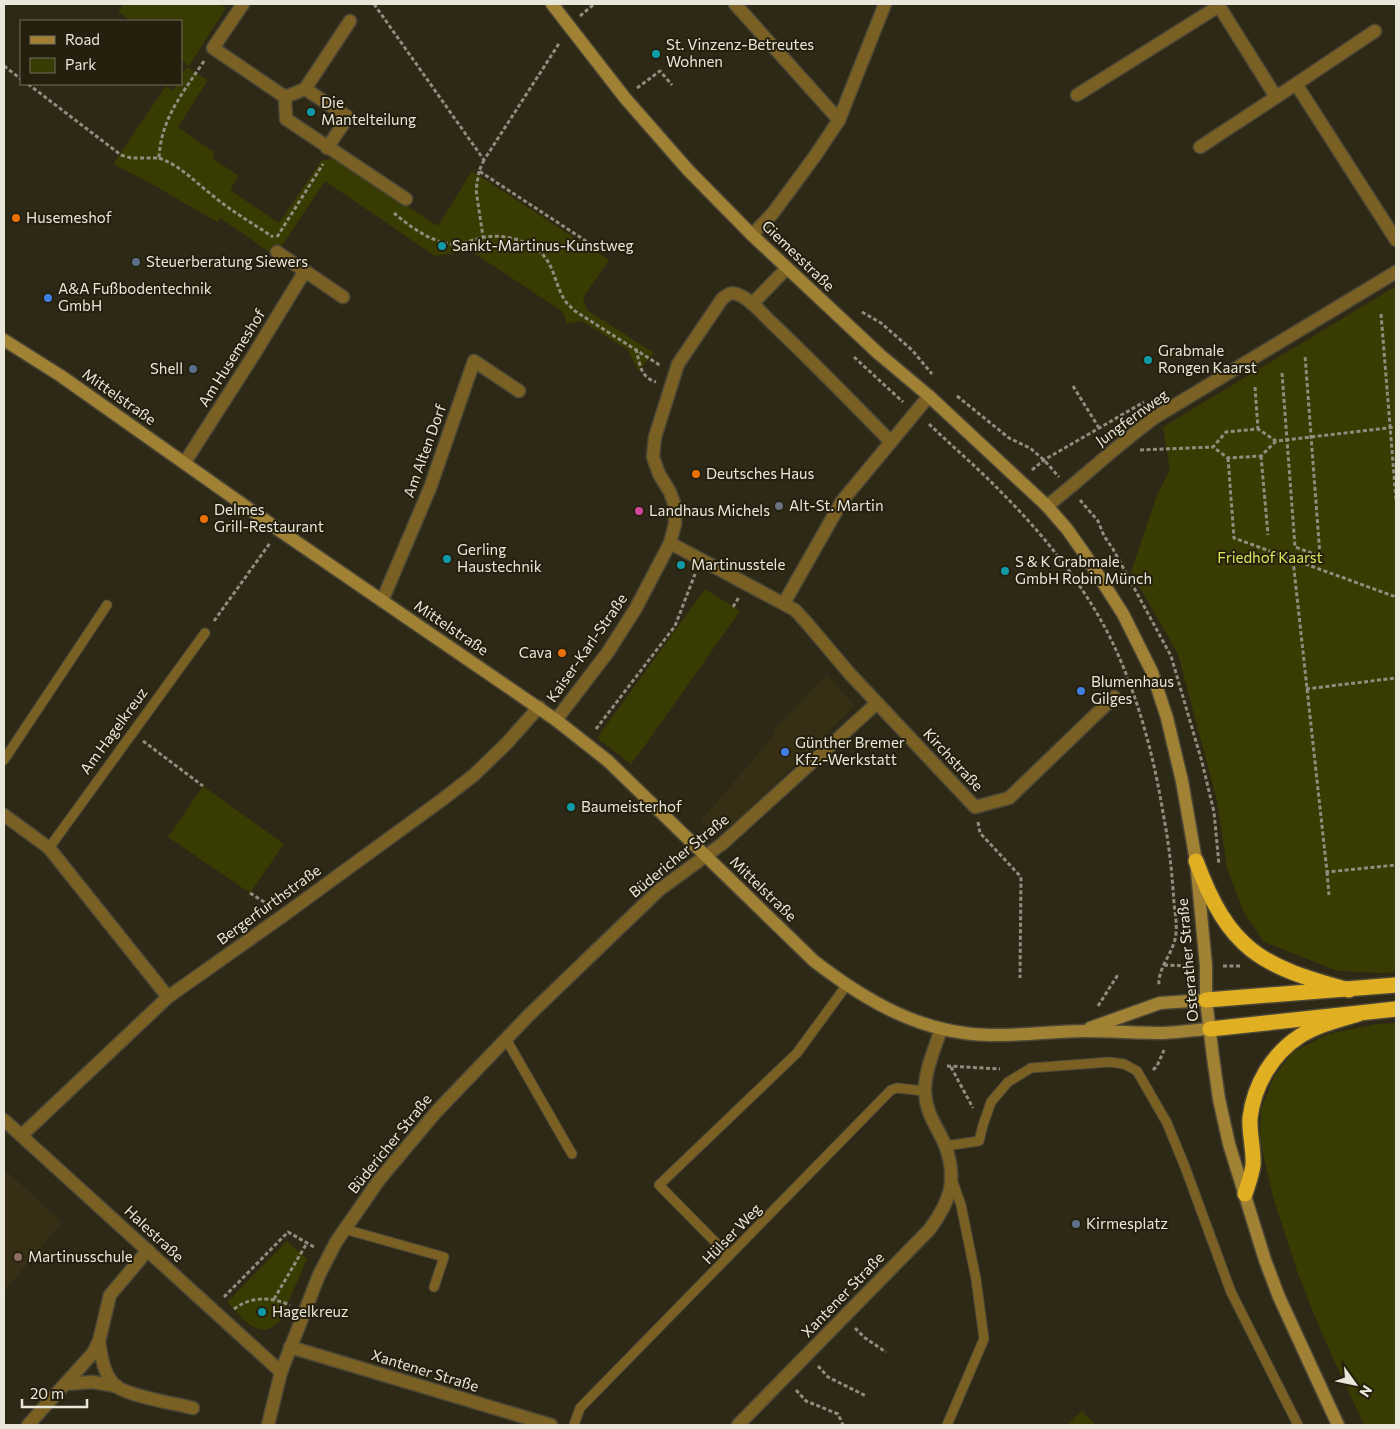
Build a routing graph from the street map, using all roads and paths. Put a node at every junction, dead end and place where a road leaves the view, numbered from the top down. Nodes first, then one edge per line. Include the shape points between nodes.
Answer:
1 (243, 4) edge
2 (374, 4) edge
3 (552, 4) edge
4 (734, 4) edge
5 (885, 4) edge
6 (577, 9) dead end
7 (585, 20) dead end
8 (350, 21) dead end
9 (569, 28) junction
10 (1375, 31) dead end
11 (213, 48) junction
12 (4, 66) edge
13 (20, 78) edge
14 (632, 80) dead end
15 (1296, 84) junction
16 (29, 85) edge
17 (672, 85) dead end
18 (305, 88) junction
19 (638, 88) junction
20 (644, 94) dead end
21 (1077, 95) dead end
22 (285, 97) junction
23 (1276, 97) junction
24 (625, 98) junction
25 (839, 120) junction
26 (1200, 146) dead end
27 (327, 148) junction
28 (159, 158) junction
29 (484, 160) junction
30 (323, 167) dead end
31 (479, 170) junction
32 (406, 200) dead end
33 (389, 209) dead end
34 (752, 235) junction
35 (483, 237) junction
36 (1396, 240) edge
37 (590, 243) dead end
38 (277, 252) dead end
39 (787, 268) junction
40 (305, 271) junction
41 (1396, 272) edge
42 (344, 297) dead end
43 (752, 304) junction
44 (855, 307) dead end
45 (1381, 314) dead end
46 (4, 340) edge
47 (636, 349) junction
48 (1306, 355) dead end
49 (1282, 373) dead end
50 (674, 374) junction
51 (933, 375) dead end
52 (663, 382) dead end
53 (1073, 386) dead end
54 (1255, 387) dead end
55 (519, 391) dead end
56 (955, 395) dead end
57 (929, 396) junction
58 (916, 412) junction
59 (1396, 427) edge
60 (1099, 428) dead end
61 (1389, 428) junction
62 (1258, 429) junction
63 (1311, 437) junction
64 (1287, 440) junction
65 (1276, 441) junction
66 (891, 442) junction
67 (1213, 447) junction
68 (1112, 451) junction
69 (1392, 453) junction
70 (1396, 453) edge
71 (1262, 456) junction
72 (1228, 458) junction
73 (1044, 460) dead end
74 (185, 462) junction
75 (1395, 480) edge
76 (1396, 500) edge
77 (1047, 506) junction
78 (279, 530) junction
79 (1268, 535) dead end
80 (670, 543) junction
81 (700, 559) junction
82 (1293, 560) junction
83 (1396, 597) edge
84 (382, 601) junction
85 (784, 603) junction
86 (107, 605) dead end
87 (205, 633) joint
88 (1396, 678) edge
89 (1306, 689) junction
90 (1114, 697) dead end
91 (877, 703) junction
92 (540, 707) junction
93 (556, 720) junction
94 (132, 733) junction
95 (586, 743) junction
96 (4, 760) edge
97 (203, 786) dead end
98 (975, 807) junction
99 (4, 816) edge
100 (48, 848) junction
101 (706, 856) junction
102 (1196, 861) junction
103 (1396, 865) edge
104 (1327, 872) junction
105 (1329, 895) dead end
106 (1119, 972) dead end
107 (1020, 978) dead end
108 (1158, 979) dead end
109 (846, 986) junction
110 (1396, 986) edge
111 (1349, 990) junction
112 (168, 997) junction
113 (1206, 1000) junction
114 (1396, 1009) edge
115 (1358, 1014) junction
116 (941, 1029) junction
117 (1210, 1030) junction
118 (1083, 1031) junction
119 (506, 1039) junction
120 (930, 1063) junction
121 (951, 1066) junction
122 (1031, 1068) junction
123 (925, 1091) junction
124 (4, 1120) edge
125 (983, 1125) junction
126 (22, 1135) junction
127 (945, 1146) junction
128 (572, 1154) dead end
129 (952, 1177) junction
130 (1245, 1194) junction
131 (344, 1229) junction
132 (307, 1243) junction
133 (148, 1250) junction
134 (329, 1256) junction
135 (729, 1256) junction
136 (434, 1287) dead end
137 (274, 1299) junction
138 (211, 1310) junction
139 (304, 1310) junction
140 (844, 1317) junction
141 (223, 1320) junction
142 (99, 1341) junction
143 (290, 1347) junction
144 (886, 1352) dead end
145 (807, 1355) junction
146 (281, 1372) junction
147 (784, 1379) junction
148 (66, 1384) junction
149 (117, 1386) junction
150 (866, 1396) dead end
151 (192, 1408) dead end
152 (28, 1425) edge
153 (268, 1425) edge
154 (551, 1425) edge
155 (574, 1425) edge
156 (738, 1425) edge
157 (843, 1425) edge
158 (947, 1425) edge
159 (1298, 1425) edge
160 (1338, 1425) edge

1 - 11 street
2 - 29 path
3 - 9 main road, Giemesstraße
4 - 25 street
5 - 25 street
6 - 7 path
8 - 18 street
9 - 24 main road, Giemesstraße
9 - 29 path
10 - 15 street
11 - 22 street
11 - 28 path via 171,111 160,142
12 - 13 path
14 - 19 path
15 - 23 street
15 - 36 street
16 - 28 path via 121,154 131,158
17 - 19 path via 660,71
18 - 22 street
18 - 27 street via 348,117
19 - 20 path
19 - 24 path
21 - 23 street via 1219,6
22 - 27 street via 286,119
23 - 26 street
24 - 34 main road, Giemesstraße via 688,170
25 - 34 street via 773,213
27 - 32 street
28 - 30 path via 178,167 221,202 276,239
29 - 31 path
31 - 35 path via 476,190
31 - 37 path
33 - 35 path via 422,233 442,242 462,244
34 - 39 main road, Giemesstraße
35 - 47 path via 509,237 540,252 566,302
38 - 40 street
39 - 43 street
39 - 57 main road, Giemesstraße
40 - 42 street
40 - 74 street, Am Husemeshof
41 - 68 street, Jungfernweg via 1157,416
43 - 50 street, Kaiser-Karl-Straße via 735,293 722,299
43 - 66 street, Kaiser-Karl-Straße
44 - 51 path via 881,323 912,350
45 - 61 path
46 - 74 main road, Mittelstraße
47 - 50 path
47 - 52 path via 642,372 648,380 658,384
48 - 63 path
49 - 64 path
50 - 80 street, Kaiser-Karl-Straße via 655,437 653,457 675,506
53 - 60 path
54 - 62 path
55 - 84 street, Am Alten Dorf via 474,361 430,488
56 - 73 path via 1009,438 1030,448
57 - 58 street
57 - 77 main road, Giemesstraße
58 - 66 street
58 - 108 path via 1004,494 1057,556 1090,603 1115,648 1149,744 1169,844 1176,934
59 - 61 path
61 - 63 path
61 - 69 path
62 - 65 path
62 - 67 path via 1226,432
63 - 64 path
63 - 64 path via 1320,556 1295,548
64 - 65 path
65 - 71 path
66 - 85 street via 842,501
67 - 68 path
67 - 72 path
68 - 77 street, Jungfernweg
69 - 70 path
69 - 75 path
71 - 72 path
71 - 79 path
72 - 82 path via 1234,538
74 - 78 main road, Mittelstraße
75 - 76 path
77 - 102 main road, Osterather Straße via 1106,585 1152,672 1182,781
78 - 84 main road, Mittelstraße
78 - 87 path
80 - 81 street, Kirchstraße
80 - 93 street, Kaiser-Karl-Straße via 636,608 608,652
81 - 85 street, Kirchstraße
81 - 95 path via 675,626
82 - 83 path
82 - 89 path
84 - 92 main road, Mittelstraße
85 - 91 street, Kirchstraße via 806,622
86 - 96 lane
87 - 94 lane, Am Hagelkreuz
88 - 89 path
89 - 104 path
90 - 98 street, Kirchstraße via 1009,798
91 - 98 street, Kirchstraße
91 - 101 street, Büdericher Straße
92 - 93 main road, Mittelstraße
92 - 112 street, Bergerfurthstraße via 507,743 443,799
93 - 95 main road, Mittelstraße
94 - 97 path
94 - 100 lane, Am Hagelkreuz
95 - 101 main road, Mittelstraße
98 - 107 path via 980,833 1022,877
99 - 100 street
100 - 112 street
101 - 109 main road, Mittelstraße via 814,961
101 - 119 street, Büdericher Straße via 660,890
102 - 111 highway via 1218,911 1250,950 1287,971
102 - 113 main road, Osterather Straße
103 - 104 path
104 - 105 path
106 - 118 path
109 - 116 main road, Mittelstraße via 912,1020
109 - 135 lane via 797,1053 659,1185
110 - 111 highway
111 - 113 highway
112 - 126 street, Bergerfurthstraße
113 - 117 main road, Osterather Straße
113 - 118 main road, Mittelstraße via 1160,1004
114 - 115 highway
115 - 117 highway
115 - 130 highway via 1301,1035 1281,1051 1266,1070 1250,1119 1253,1165
116 - 118 main road, Mittelstraße via 989,1035
116 - 120 street, Xantener Straße
117 - 118 main road, Mittelstraße via 1163,1033
117 - 130 main road, Osterather Straße via 1221,1108
119 - 128 lane
119 - 131 street, Büdericher Straße via 437,1110 379,1180
120 - 121 path
120 - 123 street, Xantener Straße
121 - 122 path
121 - 125 path
122 - 125 lane via 1008,1082 991,1102
122 - 159 lane via 1109,1062 1124,1064 1137,1072 1166,1123 1185,1167 1231,1292
123 - 127 street, Xantener Straße via 929,1115
123 - 135 lane, Hülser Weg via 891,1090
124 - 126 street, Halestraße
125 - 127 lane via 979,1140
126 - 133 street, Halestraße
127 - 129 street, Xantener Straße
129 - 140 street, Xantener Straße via 949,1197 929,1230
129 - 158 lane, Xantener Straße via 974,1269 984,1339
130 - 160 main road, Osterather Straße via 1279,1297
131 - 134 street, Büdericher Straße
131 - 136 lane via 444,1257
132 - 134 path
132 - 137 path
132 - 138 path via 288,1232
133 - 138 street, Halestraße
133 - 142 street via 110,1295
134 - 139 street, Büdericher Straße
135 - 155 lane, Hülser Weg via 580,1408
137 - 139 path
137 - 141 path via 242,1303
138 - 141 street, Halestraße
139 - 143 street, Büdericher Straße
140 - 144 path via 865,1338
140 - 145 street, Xantener Straße
141 - 146 street, Halestraße
142 - 148 street via 93,1353
142 - 149 street via 106,1370
143 - 146 street, Büdericher Straße
143 - 154 street, Xantener Straße
145 - 147 street, Xantener Straße
145 - 150 path via 828,1376
146 - 153 street, Büdericher Straße
147 - 156 street, Xantener Straße
147 - 157 path via 806,1401 838,1414
148 - 149 street via 92,1382
148 - 152 street
149 - 151 street

